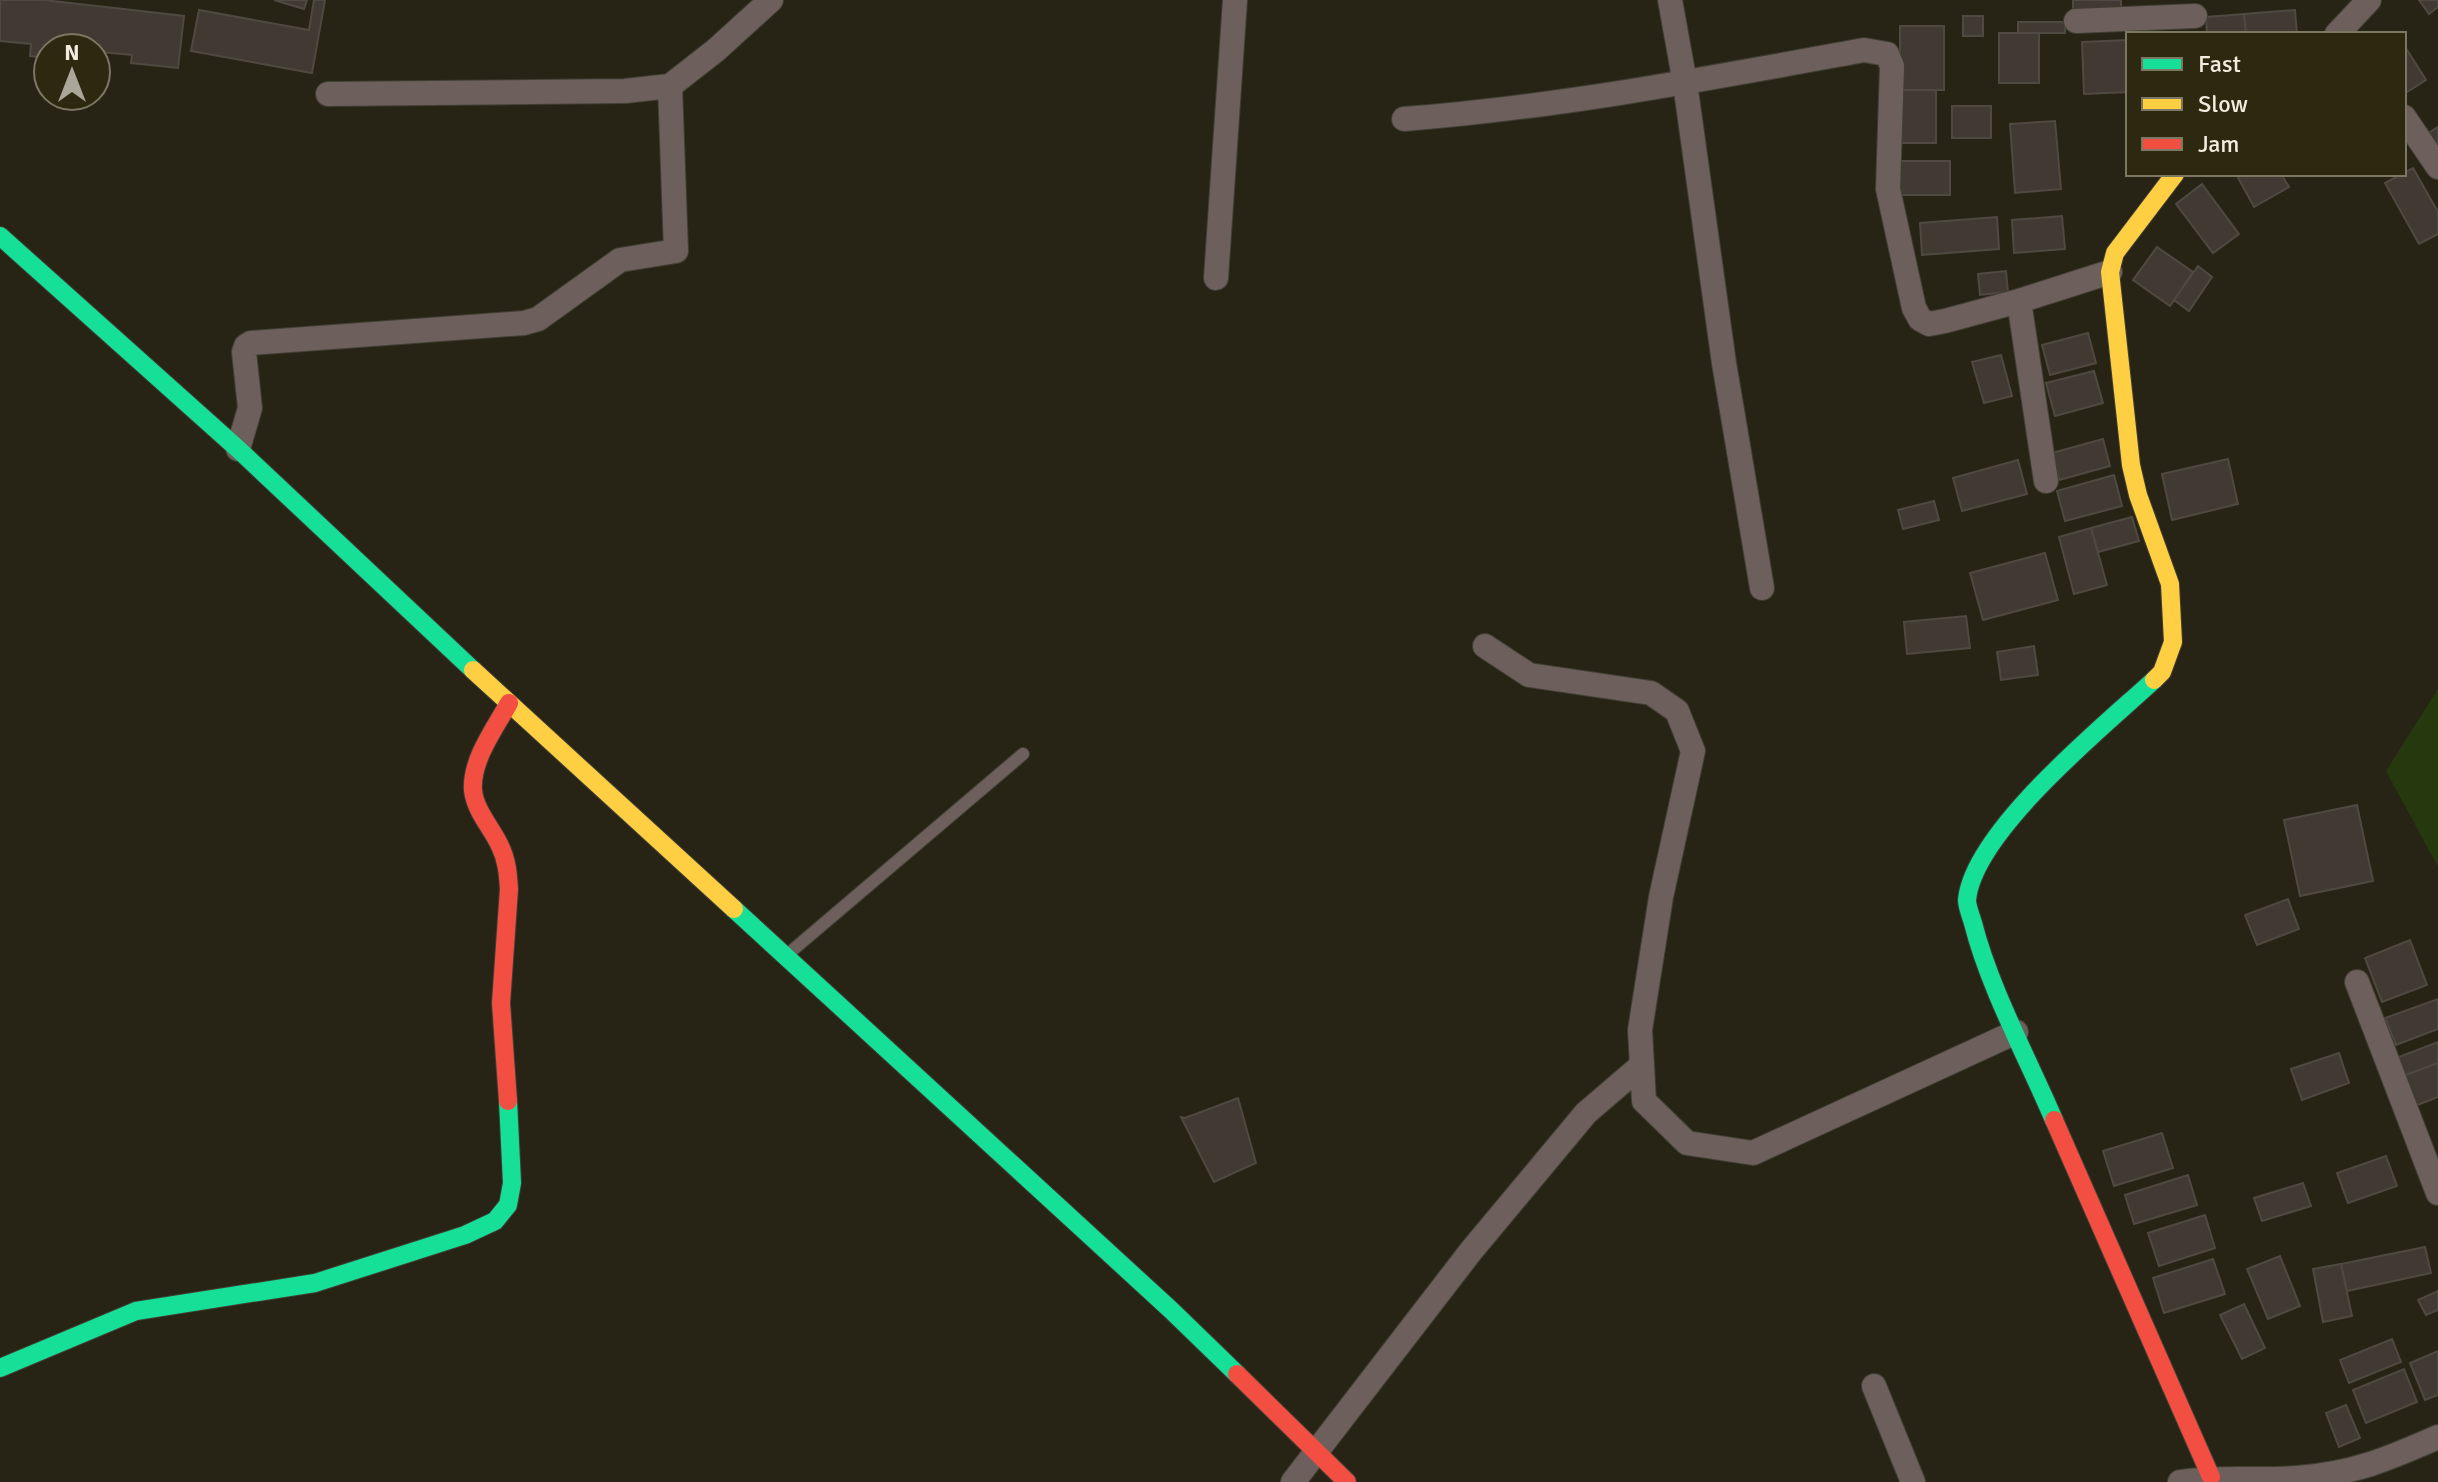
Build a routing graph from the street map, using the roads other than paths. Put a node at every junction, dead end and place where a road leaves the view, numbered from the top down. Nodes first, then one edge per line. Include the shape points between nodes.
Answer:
1 (771, 0) edge
2 (1235, 0) edge
3 (1670, 0) edge
4 (2369, 0) edge
5 (2195, 17) edge
6 (2076, 21) dead end
7 (2343, 32) edge
8 (1685, 83) junction
9 (670, 86) junction
10 (328, 94) dead end
11 (1404, 119) dead end
12 (2406, 120) edge
13 (2438, 167) edge
14 (2173, 176) edge
15 (0, 236) edge
16 (2110, 272) junction
17 (1216, 278) dead end
18 (2019, 301) junction
19 (238, 449) junction
20 (2046, 481) dead end
21 (1762, 588) dead end
22 (1485, 646) dead end
23 (509, 703) junction
24 (1023, 754) dead end
25 (785, 956) junction
26 (2357, 982) dead end
27 (2016, 1032) junction
28 (1642, 1065) junction
29 (2438, 1193) edge
30 (0, 1368) edge
31 (1874, 1386) dead end
32 (2438, 1437) edge
33 (1315, 1451) junction
34 (2211, 1477) junction
35 (1293, 1482) edge
36 (1347, 1482) edge
37 (1913, 1482) edge
38 (2180, 1482) edge

1 - 9 street
2 - 17 street
3 - 8 street
4 - 7 street
5 - 6 street
8 - 11 street via 1499,112
8 - 18 street via 1864,50 1887,54 1892,66 1888,189 1914,308 1929,324
8 - 21 street
9 - 10 street
9 - 19 street via 676,251 620,260 538,319 524,323 251,343 244,352 250,408
12 - 13 street
14 - 16 street via 2115,253
15 - 19 street
16 - 18 street
16 - 27 street via 2131,465 2170,584 2173,642 2162,672 2046,781 1978,863 1967,901 1979,948
18 - 20 street
19 - 23 street
22 - 28 street via 1529,675 1651,693 1677,711 1693,751 1661,897 1640,1030
23 - 25 street
23 - 30 street via 472,787 504,853 508,880 501,1003 512,1159 508,1205 495,1221 465,1235 343,1275 293,1288 136,1311
24 - 25 lane
25 - 33 street via 1171,1310
26 - 29 street
27 - 28 street via 1753,1153 1687,1143 1644,1101
27 - 34 street
28 - 33 street via 1586,1113
31 - 37 street
32 - 34 street via 2385,1461 2326,1475
33 - 35 street
33 - 36 street
34 - 38 street

